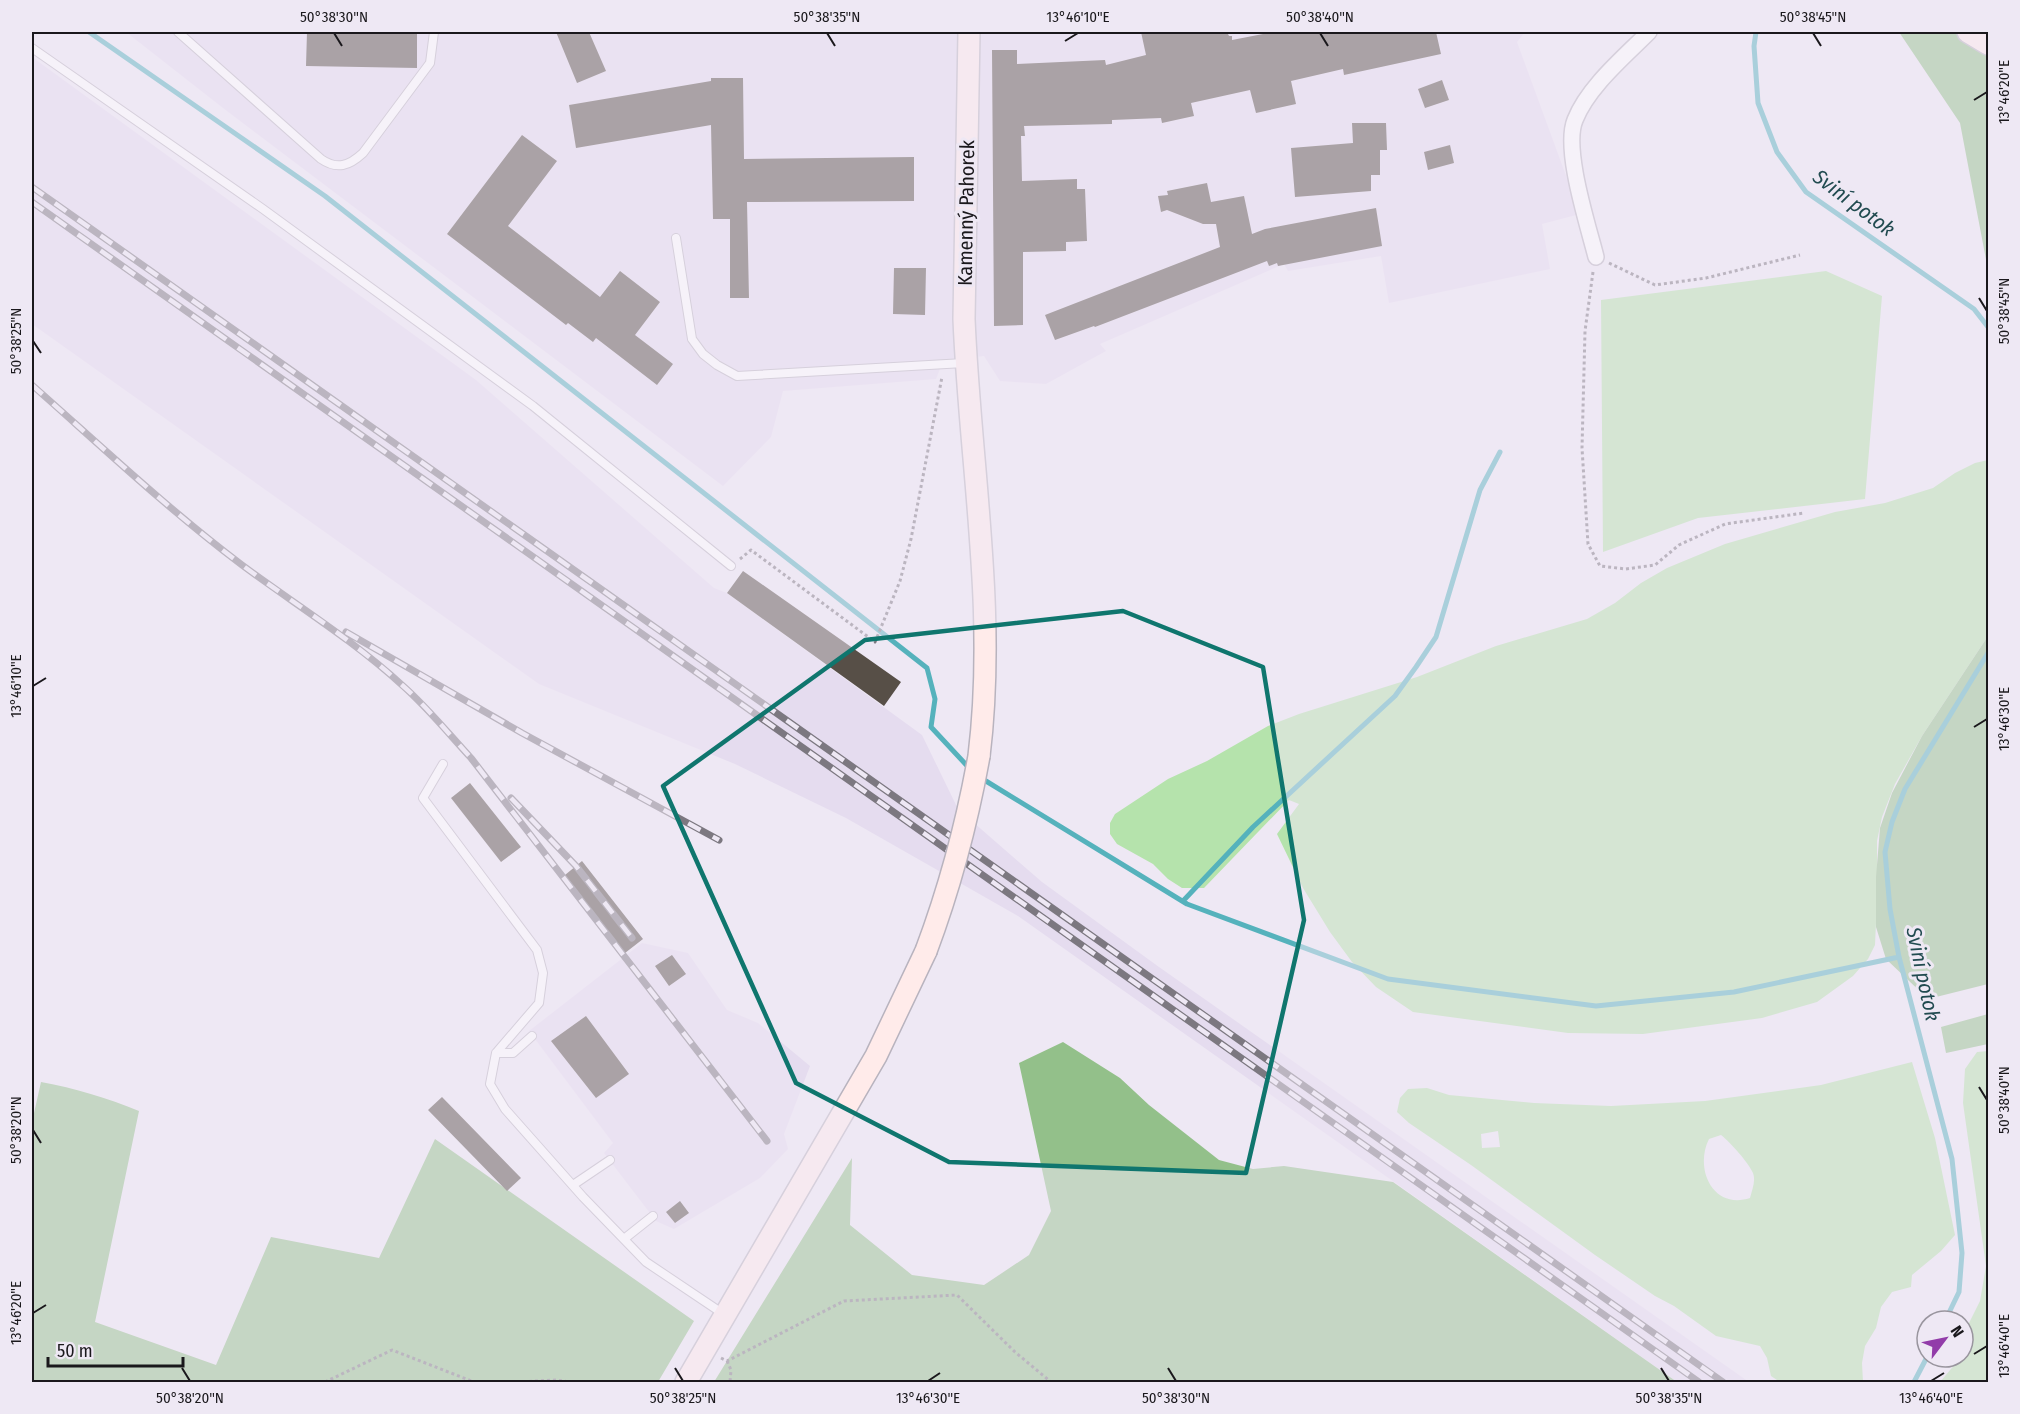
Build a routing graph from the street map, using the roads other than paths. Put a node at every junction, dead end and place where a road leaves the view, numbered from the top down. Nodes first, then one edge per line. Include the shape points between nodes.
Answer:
1 (178, 32) edge
2 (434, 32) edge
3 (969, 32) edge
4 (1649, 32) edge
5 (1968, 32) edge
6 (1989, 44) edge
7 (32, 48) edge
8 (676, 238) dead end
9 (1596, 257) road end
10 (966, 363) junction
11 (731, 566) road end
12 (442, 764) dead end
13 (532, 1036) dead end
14 (496, 1053) junction
15 (610, 1160) dead end
16 (573, 1185) junction
17 (652, 1216) dead end
18 (624, 1239) junction
19 (725, 1315) junction
20 (686, 1383) edge

1 - 2 lane via 333,166 349,164 363,153 430,63
3 - 10 street, Kamenný Pahorek
4 - 9 street via 1588,96 1574,122 1572,155
5 - 6 street
7 - 11 lane via 263,209 533,406
8 - 10 lane via 692,339 703,354 737,376
10 - 19 street, Kamenný Pahorek, bridge via 985,594 985,695 966,825 926,951 876,1056
12 - 14 lane via 423,798 537,950 543,973 539,1003
13 - 14 lane via 513,1053
14 - 16 lane via 490,1084 505,1109
15 - 16 lane
16 - 18 lane
17 - 18 lane
18 - 19 lane via 646,1262
19 - 20 street, Kamenný Pahorek

